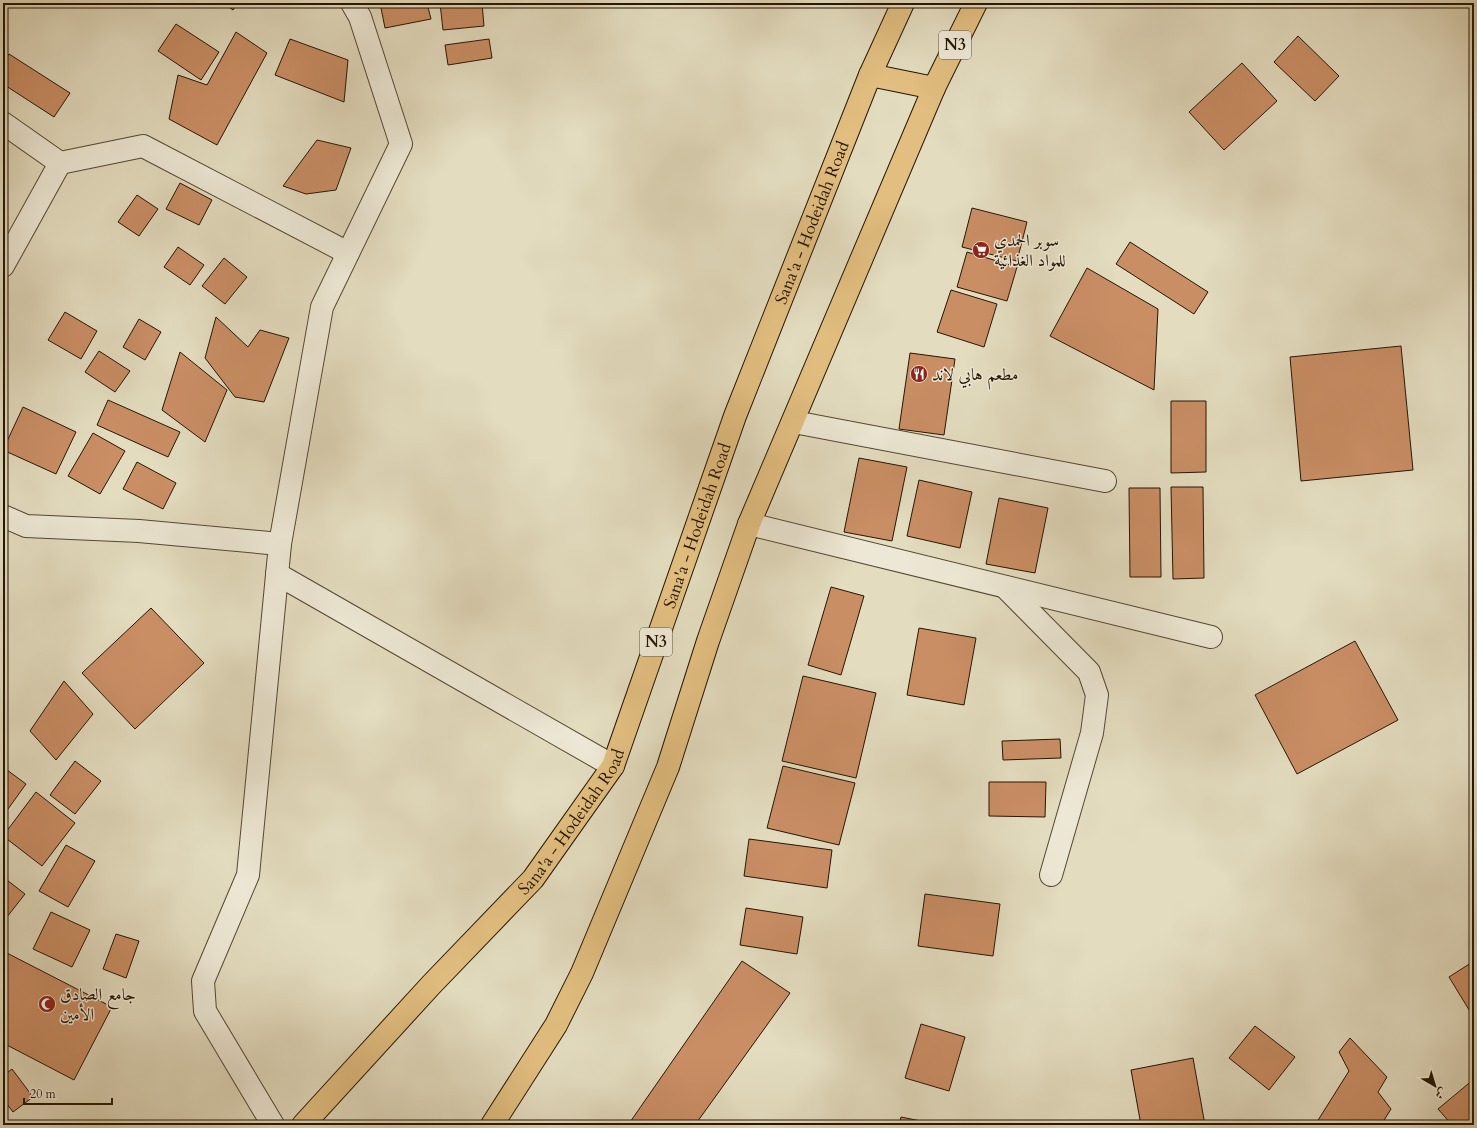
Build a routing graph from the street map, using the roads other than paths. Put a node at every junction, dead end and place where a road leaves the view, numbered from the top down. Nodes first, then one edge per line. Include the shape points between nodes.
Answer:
1 (352, 3) edge
2 (903, 3) edge
3 (976, 3) edge
4 (870, 75) junction
5 (934, 88) junction
6 (3, 123) edge
7 (60, 163) junction
8 (348, 253) junction
9 (3, 266) edge
10 (794, 422) junction
11 (1105, 481) dead end
12 (3, 516) edge
13 (749, 524) junction
14 (280, 544) junction
15 (277, 574) junction
16 (1005, 587) junction
17 (1212, 637) dead end
18 (613, 766) junction
19 (1051, 875) dead end
20 (496, 1124) edge
21 (273, 1125) edge
22 (303, 1125) edge

1 - 8 street via 360,17 401,144
2 - 4 main road, Sana'a - Hodeidah Road / N3
3 - 5 main road, N3
4 - 5 main road
4 - 18 main road, Sana'a - Hodeidah Road / N3 via 736,416
5 - 10 main road, N3
6 - 7 street
7 - 8 street via 143,146
7 - 9 street
8 - 14 street via 322,307
10 - 11 street
10 - 13 main road, N3
12 - 14 street via 26,526 139,531
13 - 16 street
13 - 20 main road, N3 via 668,767 582,973 556,1025
14 - 15 street
15 - 18 street
15 - 21 street via 248,875 204,981 205,1011
16 - 17 street
16 - 19 street via 1089,672 1097,695 1092,733
18 - 22 main road, Sana'a - Hodeidah Road / N3 via 533,879 431,985

